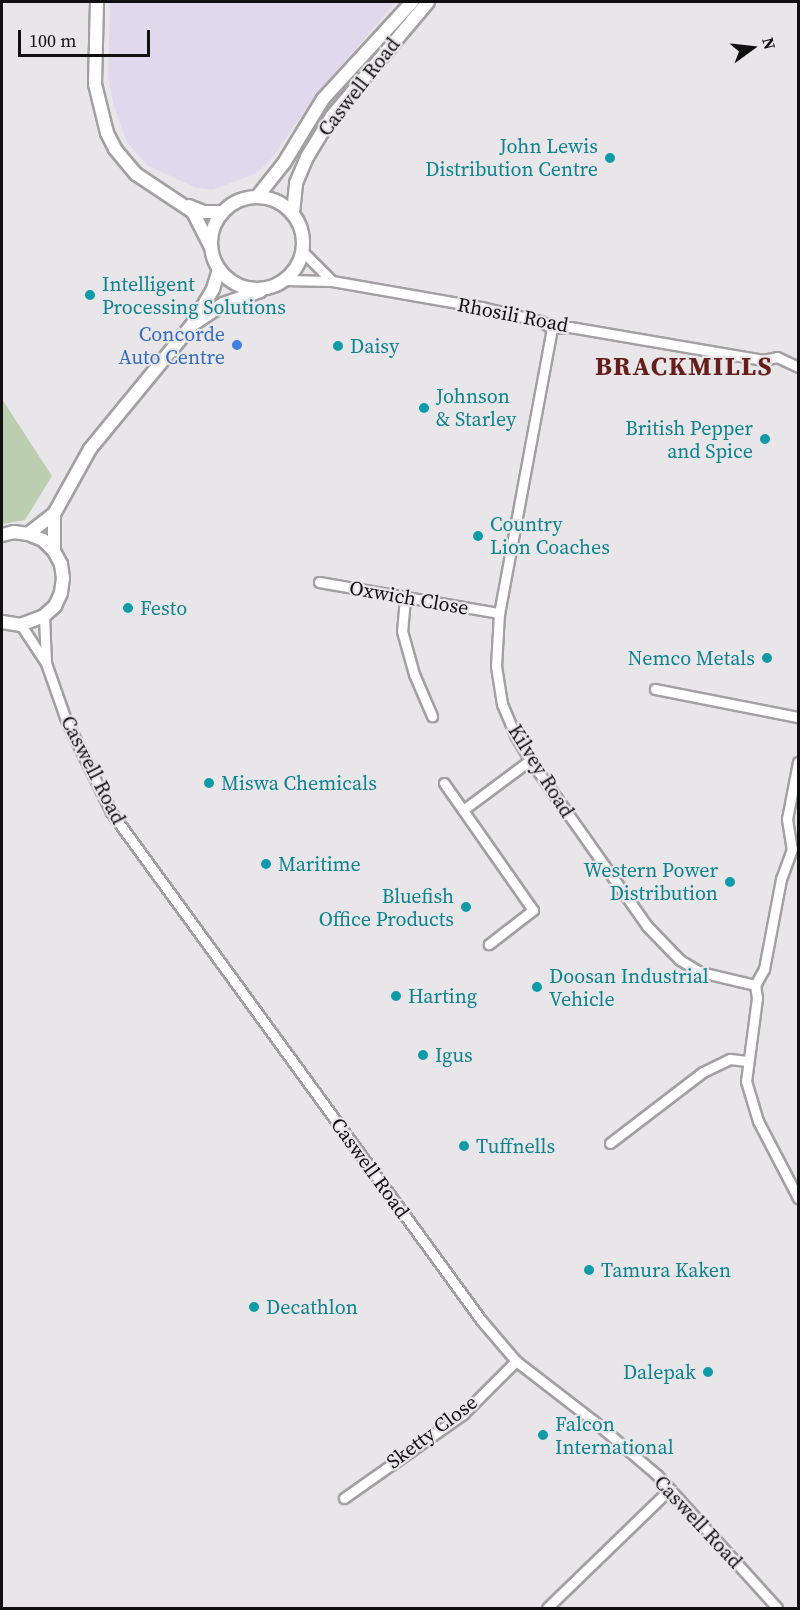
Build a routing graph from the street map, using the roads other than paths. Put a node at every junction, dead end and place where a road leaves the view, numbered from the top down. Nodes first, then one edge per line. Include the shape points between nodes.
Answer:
1 (97, 2) edge
2 (412, 2) edge
3 (428, 2) edge
4 (256, 197) junction
5 (179, 202) junction
6 (223, 212) junction
7 (293, 213) junction
8 (212, 247) junction
9 (303, 252) junction
10 (219, 269) junction
11 (285, 280) junction
12 (332, 281) junction
13 (266, 288) junction
14 (192, 325) junction
15 (552, 328) junction
16 (798, 367) edge
17 (54, 514) junction
18 (28, 534) junction
19 (2, 535) edge
20 (54, 551) junction
21 (319, 582) dead end
22 (405, 598) junction
23 (499, 613) junction
24 (44, 616) junction
25 (2, 623) edge
26 (21, 625) junction
27 (46, 663) junction
28 (655, 689) dead end
29 (432, 716) dead end
30 (798, 717) edge
31 (530, 760) junction
32 (798, 762) edge
33 (444, 783) dead end
34 (463, 810) junction
35 (795, 850) edge
36 (489, 944) dead end
37 (755, 985) junction
38 (747, 1061) junction
39 (610, 1143) dead end
40 (798, 1198) edge
41 (516, 1361) junction
42 (670, 1489) junction
43 (344, 1498) dead end
44 (547, 1608) edge
45 (777, 1608) edge

1 - 5 street via 94,84 106,133 136,174
2 - 4 street, Caswell Road via 322,99 284,163
3 - 7 street, Caswell Road via 332,116 296,183
4 - 6 street via 238,201
4 - 7 street via 270,198
5 - 6 street via 204,212
5 - 8 street via 193,212
6 - 8 street via 212,234
7 - 9 street via 300,225
8 - 10 street
9 - 11 street
9 - 12 street
10 - 13 street via 240,286
10 - 14 street via 213,289
11 - 12 street, Rhosili Road
11 - 13 street
12 - 15 street, Rhosili Road via 481,307 540,321
13 - 14 street via 223,304
14 - 17 street via 90,449
15 - 16 street, Rhosili Road via 570,327 763,360 777,357
15 - 23 street, Kilvey Road
17 - 18 street
17 - 20 street
18 - 19 street
18 - 20 street
20 - 24 street via 61,564 62,585 55,606
21 - 22 street, Oxwich Close
22 - 23 street, Oxwich Close
22 - 29 street via 402,631 414,675
23 - 31 street, Kilvey Road via 498,685 508,720
24 - 26 street
24 - 27 street, Caswell Road
25 - 26 street
26 - 27 street, Caswell Road
27 - 41 street, Caswell Road via 66,720 111,812 416,1233
28 - 30 street
31 - 34 street
31 - 37 street, Kilvey Road via 646,926 680,960 700,972
32 - 35 street via 787,819
33 - 34 street
34 - 36 street via 533,910
35 - 37 street via 781,879 764,969
37 - 38 street via 757,998
38 - 39 street via 730,1059 703,1072
38 - 40 street via 746,1081 758,1121
41 - 42 street, Caswell Road via 595,1422
41 - 43 street, Sketty Close via 463,1414
42 - 44 street
42 - 45 street, Caswell Road

